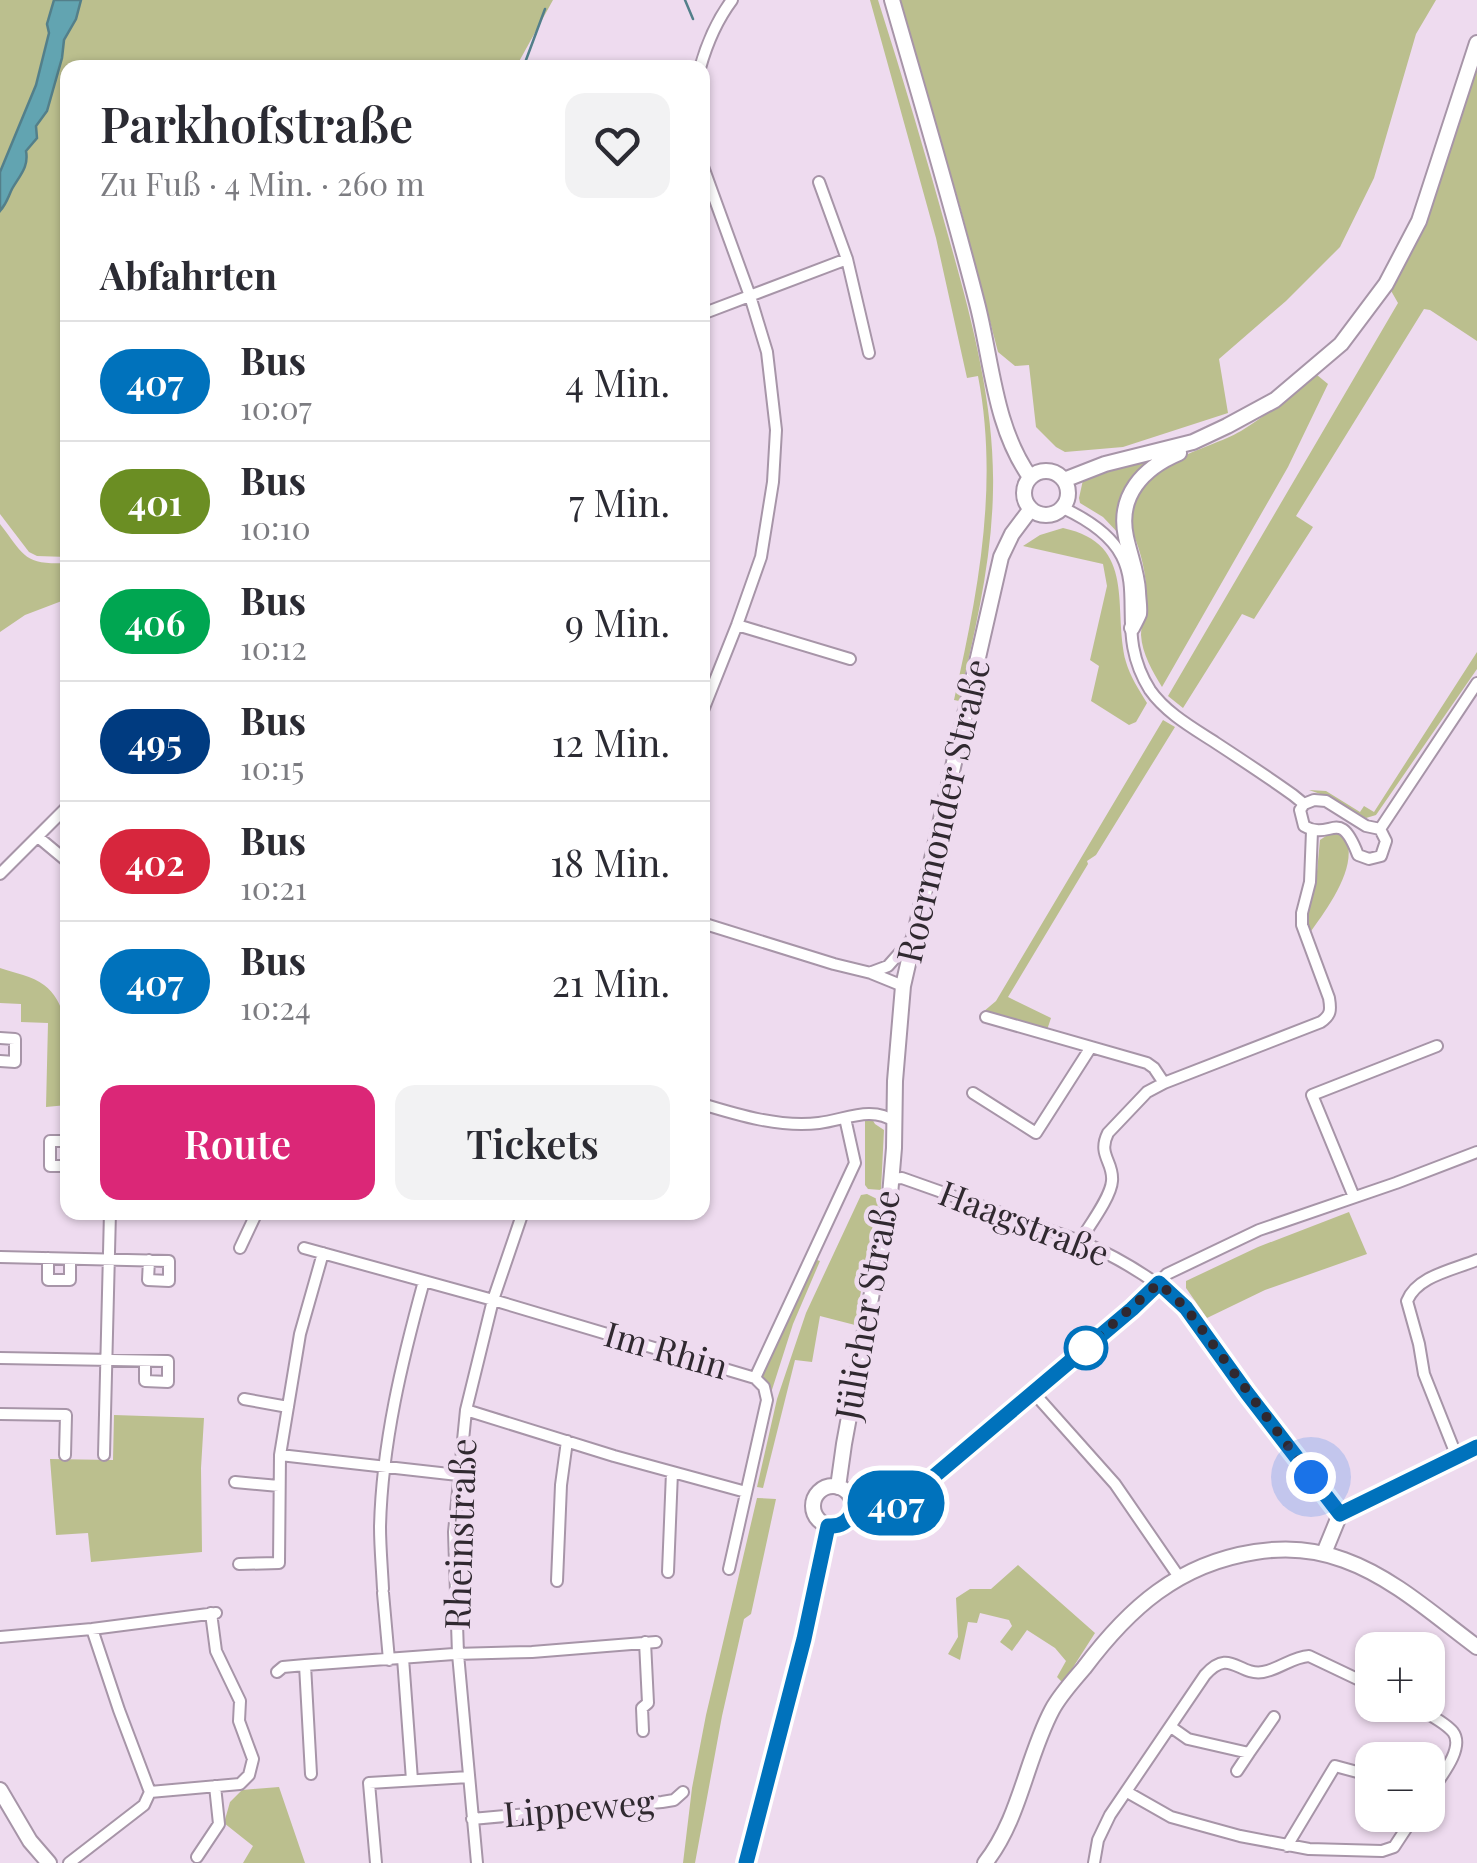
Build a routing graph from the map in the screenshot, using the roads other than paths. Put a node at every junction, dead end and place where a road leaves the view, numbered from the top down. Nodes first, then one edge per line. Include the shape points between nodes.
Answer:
1 (732, 0) edge
2 (892, 0) edge
3 (1477, 42) edge
4 (702, 60) edge
5 (819, 182) dead end
6 (710, 186) edge
7 (847, 259) junction
8 (750, 296) junction
9 (710, 311) edge
10 (870, 353) dead end
11 (1262, 408) junction
12 (1030, 477) junction
13 (1064, 480) junction
14 (1063, 508) junction
15 (1030, 510) junction
16 (738, 625) junction
17 (1132, 628) junction
18 (850, 659) dead end
19 (1477, 683) edge
20 (710, 693) edge
21 (1304, 804) junction
22 (60, 814) edge
23 (1380, 829) junction
24 (1312, 831) junction
25 (38, 837) junction
26 (60, 855) edge
27 (0, 874) edge
28 (710, 925) edge
29 (913, 938) junction
30 (871, 973) junction
31 (903, 986) junction
32 (986, 1016) dead end
33 (0, 1038) edge
34 (1437, 1046) dead end
35 (1090, 1047) junction
36 (0, 1061) edge
37 (1164, 1083) junction
38 (973, 1094) dead end
39 (710, 1106) edge
40 (844, 1118) junction
41 (895, 1122) junction
42 (60, 1141) edge
43 (1477, 1152) edge
44 (60, 1166) edge
45 (892, 1178) junction
46 (1354, 1196) junction
47 (110, 1220) edge
48 (253, 1220) edge
49 (520, 1220) edge
50 (1080, 1241) junction
51 (240, 1248) dead end
52 (304, 1248) dead end
53 (323, 1253) junction
54 (0, 1257) edge
55 (48, 1258) junction
56 (70, 1258) junction
57 (108, 1259) junction
58 (149, 1260) dead end
59 (1477, 1260) edge
60 (424, 1281) junction
61 (1159, 1283) junction
62 (493, 1300) junction
63 (0, 1358) edge
64 (106, 1360) junction
65 (145, 1361) dead end
66 (755, 1378) junction
67 (1033, 1392) junction
68 (244, 1399) dead end
69 (288, 1407) junction
70 (466, 1410) junction
71 (0, 1414) edge
72 (567, 1441) junction
73 (1477, 1447) edge
74 (65, 1455) dead end
75 (104, 1455) dead end
76 (280, 1455) junction
77 (1457, 1457) junction
78 (385, 1466) junction
79 (672, 1472) junction
80 (458, 1475) junction
81 (235, 1482) dead end
82 (279, 1486) junction
83 (838, 1487) junction
84 (746, 1492) junction
85 (853, 1510) junction
86 (1340, 1514) junction
87 (828, 1526) junction
88 (1324, 1553) junction
89 (240, 1564) dead end
90 (729, 1569) dead end
91 (668, 1572) dead end
92 (1179, 1577) junction
93 (557, 1581) dead end
94 (92, 1629) junction
95 (0, 1637) edge
96 (1477, 1647) edge
97 (458, 1654) junction
98 (403, 1658) junction
99 (389, 1660) junction
100 (304, 1665) junction
101 (276, 1672) dead end
102 (1355, 1678) edge
103 (1274, 1717) dead end
104 (1439, 1722) edge
105 (1171, 1726) junction
106 (643, 1731) dead end
107 (1249, 1753) junction
108 (1324, 1757) dead end
109 (1335, 1766) junction
110 (1445, 1770) edge
111 (1238, 1771) dead end
112 (1355, 1771) edge
113 (311, 1774) dead end
114 (469, 1777) junction
115 (412, 1780) junction
116 (215, 1786) junction
117 (0, 1790) edge
118 (150, 1792) junction
119 (683, 1792) dead end
120 (1127, 1792) junction
121 (472, 1819) junction
122 (1404, 1832) edge
123 (1287, 1846) junction
124 (1336, 1850) junction
125 (1382, 1851) junction
126 (196, 1858) dead end
127 (49, 1863) edge
128 (69, 1863) edge
129 (376, 1863) edge
130 (477, 1863) edge
131 (746, 1863) edge
132 (985, 1863) edge
133 (1094, 1863) edge
134 (1335, 1863) edge
135 (1390, 1863) edge

1 - 4 street
2 - 12 main road via 978,308 1003,424
3 - 11 main road via 1419,221 1386,284 1341,344
5 - 7 street
6 - 8 street
7 - 8 street
7 - 10 street
8 - 9 street
8 - 16 street via 767,352 776,449 760,557
11 - 13 main road via 1193,442
11 - 17 main road via 1224,436 1157,464 1129,496 1124,515 1139,614
12 - 13 main road via 1044,471
12 - 15 main road via 1023,497
13 - 14 main road
14 - 15 main road via 1044,516
14 - 17 street via 1108,536 1125,558
15 - 29 main road, Roermonder Straße via 1002,557
16 - 18 street
16 - 20 street
17 - 21 street via 1136,659 1153,694
19 - 23 street
21 - 23 street via 1326,801
21 - 24 street via 1301,818
22 - 25 street
23 - 24 street via 1384,852 1369,859 1358,855 1345,830
24 - 37 street via 1302,926 1329,998 1328,1017
25 - 26 street
25 - 27 street
28 - 30 street
29 - 30 street via 888,966
29 - 31 main road, Roermonder Straße
30 - 31 street
31 - 41 main road, Roermonder Straße
32 - 35 street
33 - 36 street via 15,1038 15,1062
34 - 46 street via 1312,1095
35 - 37 street via 1147,1063
35 - 38 street via 1036,1133
37 - 50 street via 1108,1133 1102,1147 1111,1188
39 - 40 street via 795,1125
40 - 41 street via 873,1113
40 - 66 street, Im Rhin via 855,1163
41 - 45 main road, Jülicher Straße
42 - 44 street via 50,1141 50,1166
43 - 46 street
45 - 50 street, Haagstraße
45 - 83 main road, Jülicher Straße
46 - 61 street via 1239,1239
47 - 57 street
48 - 51 street
49 - 62 street, Rheinstraße
50 - 61 street, Haagstraße
52 - 53 street, Im Rhin
53 - 60 street, Im Rhin
53 - 69 street
54 - 55 street
55 - 56 street
55 - 56 street via 48,1280 70,1280
56 - 57 street
57 - 58 street
57 - 64 street
59 - 77 street via 1422,1282 1407,1302 1424,1374
60 - 62 street, Im Rhin
60 - 78 street
61 - 67 street
61 - 86 street, Haagstraße via 1186,1308
62 - 66 street, Im Rhin
62 - 70 street, Rheinstraße
63 - 64 street
64 - 65 street
64 - 75 street
66 - 84 street via 767,1400
67 - 85 street via 906,1498 886,1508
67 - 92 street via 1114,1484
68 - 69 street
69 - 76 street
70 - 72 street
70 - 80 street, Rheinstraße
71 - 74 street via 66,1414
72 - 79 street
72 - 93 street
73 - 77 main road
76 - 78 street
76 - 82 street
77 - 86 main road
78 - 80 street
78 - 99 street via 380,1527
79 - 84 street
79 - 91 street
80 - 97 street, Rheinstraße
81 - 82 street
82 - 89 street via 279,1564
83 - 85 main road via 850,1495
83 - 87 main road, Jülicher Straße via 823,1489 814,1501 816,1516
84 - 90 street
85 - 87 main road via 842,1525
86 - 88 main road
87 - 131 main road, Jülicher Straße
88 - 92 main road via 1277,1548 1221,1559
88 - 96 main road via 1392,1585
92 - 132 main road via 1130,1614 1058,1700 1012,1815
94 - 95 street
94 - 116 street via 213,1613 216,1651 240,1701 239,1722 254,1759 240,1784
94 - 118 street
97 - 98 street
97 - 106 street via 651,1642
97 - 114 street, Rheinstraße
98 - 99 street
98 - 115 street
99 - 100 street
100 - 101 street
100 - 113 street
102 - 105 street via 1309,1656 1264,1672 1219,1663
103 - 107 street
104 - 110 street via 1456,1736 1458,1750
105 - 107 street via 1188,1739
105 - 120 street
107 - 111 street
108 - 109 street
109 - 112 street
109 - 123 street
114 - 115 street
114 - 121 street, Rheinstraße
115 - 129 street via 370,1783
116 - 118 street
116 - 126 street via 219,1824
117 - 127 main road
118 - 128 street via 144,1805
119 - 121 street, Lippeweg via 662,1802
120 - 123 street via 1171,1817
120 - 133 street via 1098,1840
121 - 130 street, Rheinstraße
122 - 125 street
123 - 124 street
124 - 125 street
124 - 134 street
125 - 135 street

